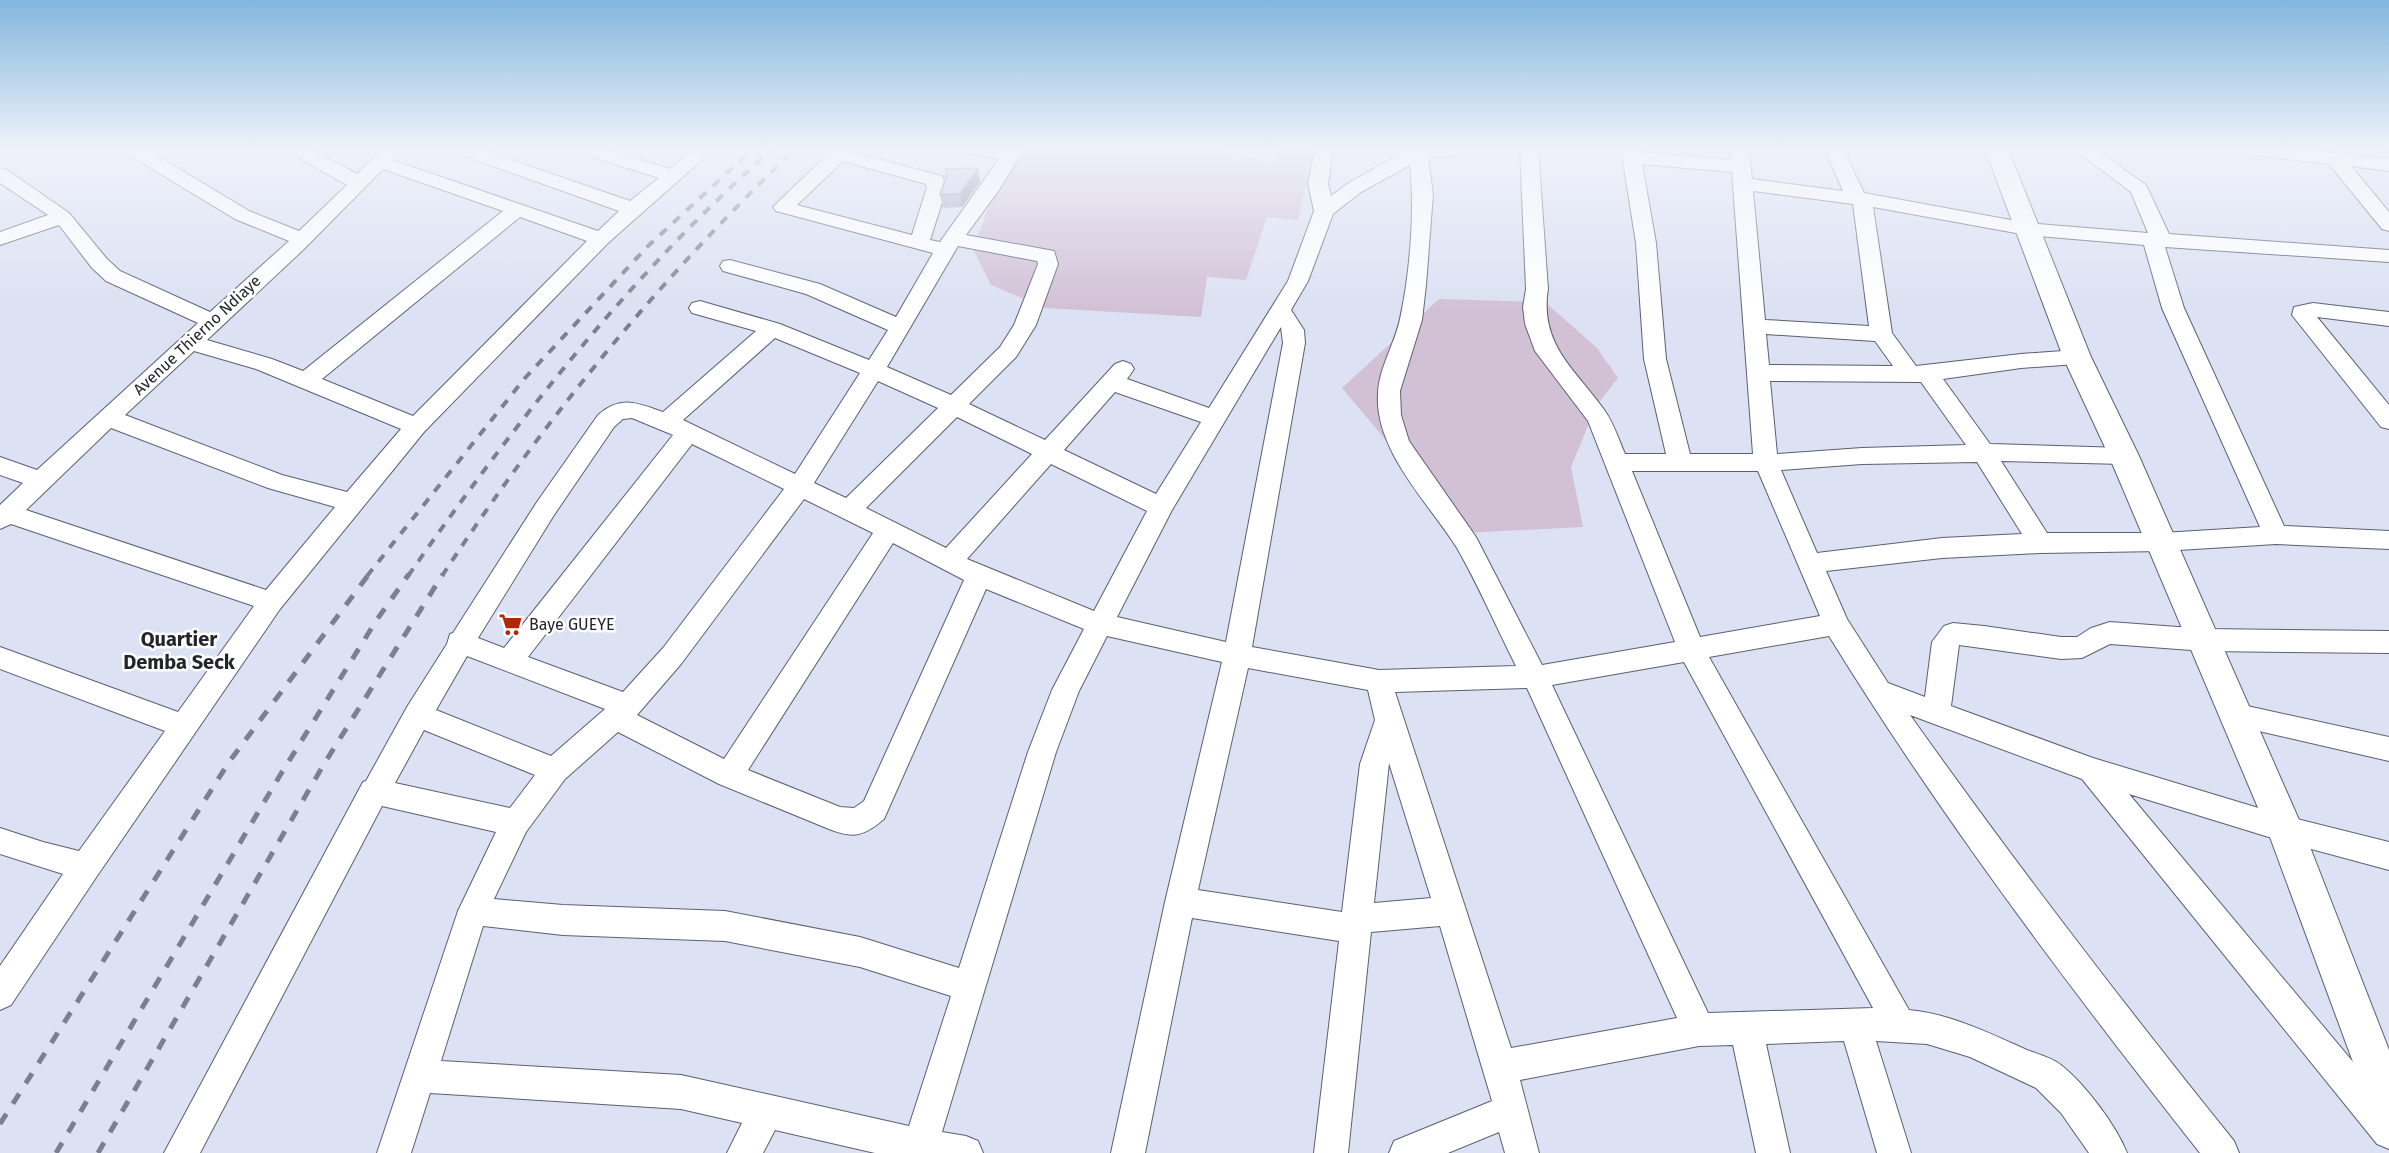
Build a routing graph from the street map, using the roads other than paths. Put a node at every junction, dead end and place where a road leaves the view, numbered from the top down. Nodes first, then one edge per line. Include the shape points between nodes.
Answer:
1 (42, 203) edge
2 (222, 203) edge
3 (338, 203) edge
4 (503, 203) edge
5 (615, 203) edge
6 (641, 203) edge
7 (787, 203) edge
8 (932, 203) edge
9 (978, 203) edge
10 (1322, 203) edge
11 (1335, 203) edge
12 (1422, 203) edge
13 (1531, 203) edge
14 (1638, 203) edge
15 (1745, 203) edge
16 (1860, 203) edge
17 (1880, 203) edge
18 (2017, 203) edge
19 (2144, 203) edge
20 (2370, 203) edge
21 (518, 209) junction
22 (633, 209) junction
23 (1324, 211) junction
24 (62, 217) junction
25 (2389, 225) edge
26 (2027, 229) junction
27 (0, 239) edge
28 (302, 239) junction
29 (602, 239) junction
30 (2157, 240) junction
31 (919, 243) junction
32 (950, 244) junction
33 (2389, 256) edge
34 (730, 266) dead end
35 (700, 308) dead end
36 (1281, 310) junction
37 (2389, 319) edge
38 (211, 321) junction
39 (1755, 326) junction
40 (901, 327) junction
41 (772, 329) junction
42 (1881, 334) junction
43 (189, 342) junction
44 (2077, 357) junction
45 (874, 370) junction
46 (1759, 373) junction
47 (1918, 374) junction
48 (305, 381) junction
49 (2380, 401) edge
50 (954, 406) junction
51 (107, 417) junction
52 (1214, 418) junction
53 (2389, 421) edge
54 (416, 426) junction
55 (678, 427) junction
56 (1049, 452) junction
57 (1984, 453) junction
58 (2124, 456) junction
59 (1680, 462) junction
60 (1617, 463) junction
61 (1766, 463) junction
62 (0, 466) edge
63 (41, 480) junction
64 (800, 486) junction
65 (353, 503) junction
66 (1161, 507) junction
67 (849, 510) junction
68 (3, 516) edge
69 (888, 531) junction
70 (2276, 535) junction
71 (2389, 540) edge
72 (2162, 542) junction
73 (2040, 543) junction
74 (949, 562) junction
75 (1811, 563) junction
76 (978, 576) junction
77 (271, 602) junction
78 (1099, 624) junction
79 (1836, 624) junction
80 (2205, 640) junction
81 (459, 642) junction
82 (2389, 642) edge
83 (1691, 649) junction
84 (1237, 655) junction
85 (0, 658) edge
86 (508, 662) junction
87 (1535, 677) junction
88 (1380, 681) junction
89 (1878, 691) junction
90 (622, 712) junction
91 (1937, 712) junction
92 (417, 715) junction
93 (2238, 716) junction
94 (1389, 720) junction
95 (184, 726) junction
96 (2389, 749) edge
97 (555, 770) junction
98 (2092, 770) junction
99 (729, 775) junction
100 (373, 791) junction
101 (516, 823) junction
102 (2285, 829) junction
103 (0, 841) edge
104 (2389, 856) edge
105 (86, 866) junction
106 (1180, 902) junction
107 (473, 911) junction
108 (1450, 911) junction
109 (1357, 924) junction
110 (968, 986) junction
111 (0, 994) edge
112 (1855, 1024) junction
113 (1900, 1024) junction
114 (1746, 1028) junction
115 (1700, 1030) junction
116 (1500, 1067) junction
117 (420, 1076) junction
118 (2389, 1104) edge
119 (767, 1110) junction
120 (1509, 1111) junction
121 (2389, 1132) edge
122 (919, 1150) edge
123 (181, 1153) edge
124 (394, 1153) edge
125 (744, 1153) edge
126 (966, 1153) edge
127 (1128, 1153) edge
128 (1331, 1153) edge
129 (1406, 1153) edge
130 (1522, 1153) edge
131 (1773, 1153) edge
132 (1894, 1153) edge
133 (2110, 1153) edge
134 (2222, 1153) edge

1 - 24 street
2 - 28 street
3 - 28 street, Avenue Thierno Ndiaye
4 - 21 street
5 - 22 street
6 - 22 street
7 - 31 street via 783,207
8 - 31 street
9 - 32 street
10 - 23 street
11 - 23 street
12 - 87 street via 1411,320 1389,391 1390,416 1398,443 1467,544
13 - 60 street via 1536,324 1546,351 1598,418
14 - 59 street via 1646,243 1655,359
15 - 39 street
16 - 42 street
17 - 26 street
18 - 26 street
19 - 30 street
20 - 25 street
21 - 29 street
21 - 48 street
22 - 29 street
23 - 36 street via 1298,281
24 - 27 street
24 - 38 street via 108,272
26 - 30 street
26 - 44 street
28 - 38 street, Avenue Thierno Ndiaye
29 - 54 street
30 - 33 street
30 - 70 street via 2173,308
31 - 32 street
32 - 40 street
32 - 50 street via 1038,253 1047,256 1048,264 1016,340
34 - 40 street via 813,290
35 - 41 street
36 - 52 street
36 - 84 street via 1293,330 1294,343
37 - 49 street via 2302,312
38 - 43 street, Avenue Thierno Ndiaye
39 - 42 street
39 - 46 street
40 - 45 street
41 - 45 street
41 - 55 street
42 - 47 street
43 - 48 street
43 - 51 street, Avenue Thierno Ndiaye
44 - 47 street
44 - 58 street
45 - 50 street
45 - 64 street
46 - 47 street
46 - 61 street
47 - 57 street
48 - 54 street
49 - 53 street
50 - 56 street
50 - 67 street
51 - 63 street, Avenue Thierno Ndiaye
51 - 65 street via 276,482
52 - 56 street via 1117,375
52 - 66 street
54 - 65 street
55 - 64 street
55 - 81 street via 633,410 617,411 606,421 543,510
55 - 86 street
56 - 66 street
56 - 74 street
57 - 58 street
57 - 61 street
57 - 73 street
58 - 72 street
59 - 60 street
59 - 61 street
60 - 83 street
61 - 75 street
62 - 63 street
63 - 68 street, Avenue Thierno Ndiaye
64 - 67 street
64 - 90 street via 715,601
65 - 77 street
66 - 78 street
67 - 69 street
68 - 77 street
69 - 74 street
69 - 99 street
70 - 71 street
70 - 72 street
72 - 73 street
72 - 80 street
73 - 75 street via 1942,548
74 - 76 street
75 - 79 street
76 - 78 street
76 - 99 street via 874,810 859,822 839,820
77 - 95 street
78 - 84 street
78 - 110 street via 1054,718
79 - 83 street
79 - 89 street
80 - 82 street
80 - 91 street via 2110,633 2100,634 2080,648 2069,648 1953,634 1945,642
80 - 93 street
81 - 86 street
81 - 92 street
83 - 87 street
83 - 113 street
84 - 88 street
84 - 106 street
85 - 95 street
86 - 90 street
87 - 88 street
87 - 115 street
88 - 94 street
89 - 91 street
89 - 134 street via 1963,813
90 - 97 street
90 - 99 street
91 - 98 street
92 - 97 street
92 - 100 street
93 - 96 street
93 - 102 street
94 - 108 street
94 - 109 street via 1374,765
95 - 105 street
97 - 101 street
98 - 102 street
98 - 121 street
100 - 101 street
100 - 123 street
101 - 107 street
102 - 104 street
102 - 118 street
103 - 105 street
105 - 111 street
106 - 109 street
106 - 127 street
107 - 110 street via 563,920 725,926 860,952
107 - 117 street
108 - 109 street
108 - 116 street
109 - 128 street
110 - 122 street
112 - 113 street
112 - 114 street
112 - 132 street
113 - 133 street via 1973,1042 2048,1076 2073,1101
114 - 115 street
114 - 131 street
115 - 116 street
116 - 120 street
117 - 119 street via 681,1092
117 - 124 street
119 - 122 street
119 - 125 street
120 - 129 street
120 - 130 street
122 - 126 street

